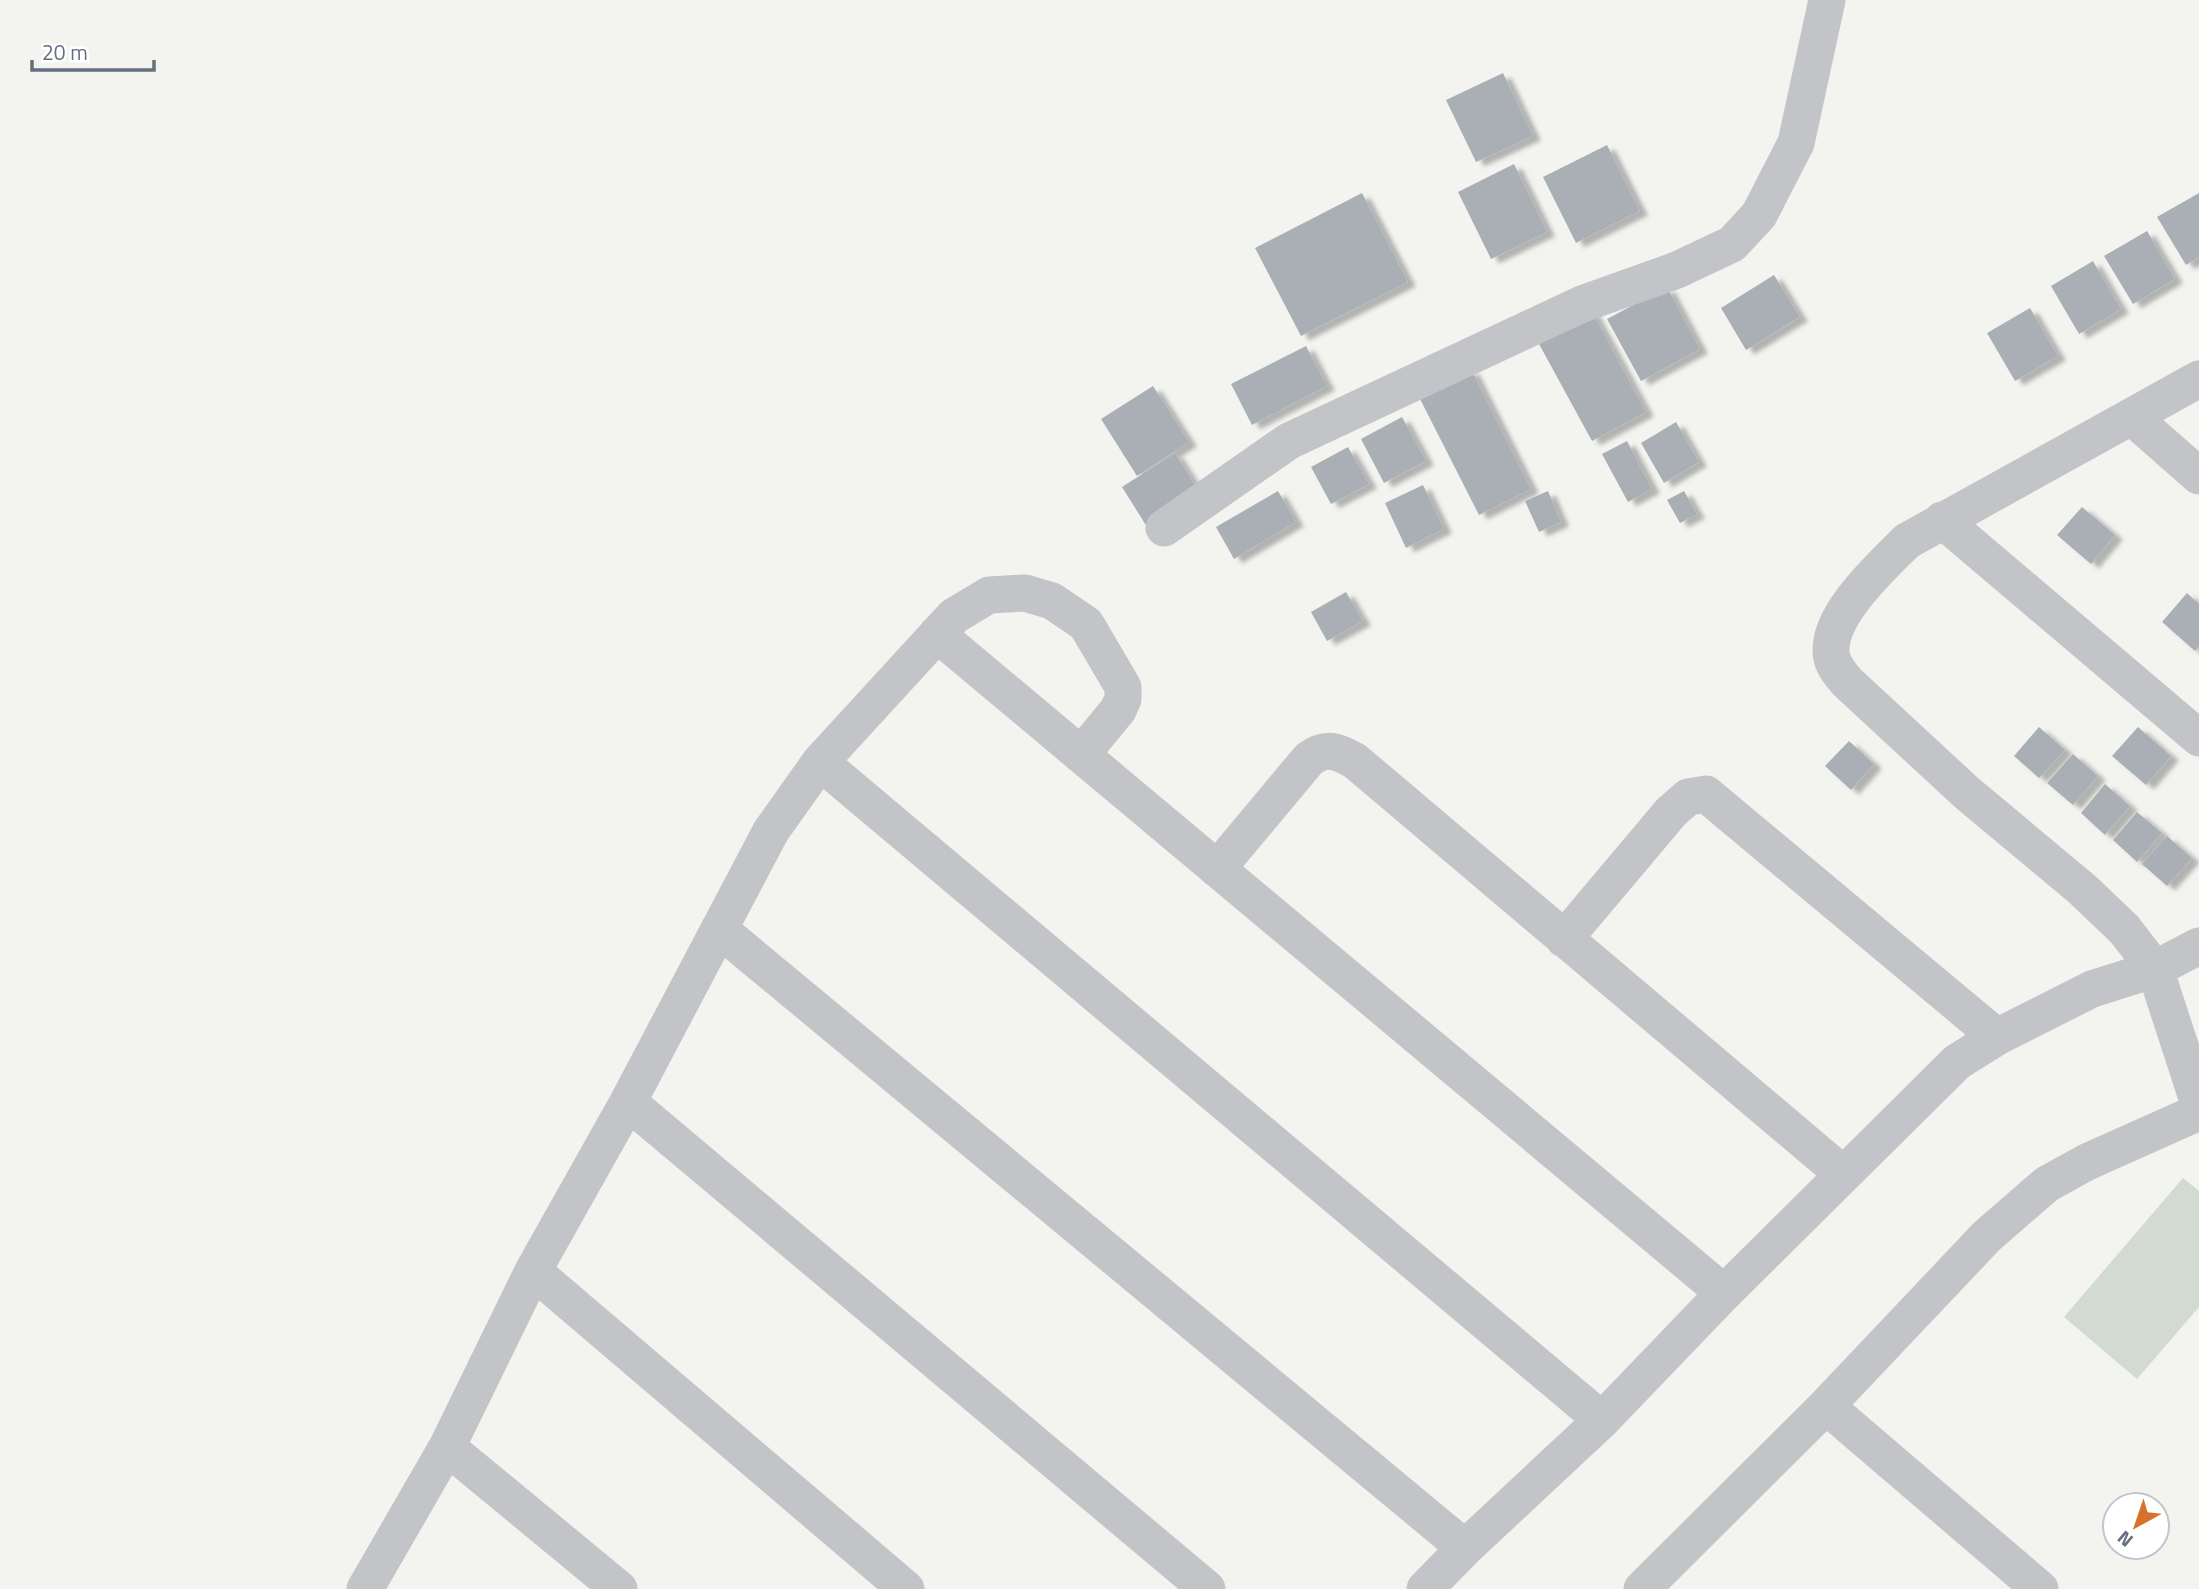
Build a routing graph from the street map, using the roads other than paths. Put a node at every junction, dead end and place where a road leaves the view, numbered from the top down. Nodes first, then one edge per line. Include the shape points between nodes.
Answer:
1 (1827, 0) edge
2 (2199, 379) edge
3 (2133, 418) junction
4 (2199, 476) edge
5 (1942, 520) junction
6 (1164, 528) dead end
7 (937, 634) junction
8 (2199, 738) edge
9 (1081, 755) junction
10 (820, 762) junction
11 (1217, 869) junction
12 (719, 929) junction
13 (1564, 939) junction
14 (2199, 946) edge
15 (2155, 969) junction
16 (1997, 1037) junction
17 (628, 1102) junction
18 (2199, 1104) edge
19 (2199, 1112) edge
20 (1843, 1174) junction
21 (533, 1271) junction
22 (1724, 1293) junction
23 (1826, 1406) junction
24 (1602, 1420) junction
25 (447, 1447) junction
26 (1465, 1548) junction
27 (598, 1582) edge
28 (365, 1589) edge
29 (906, 1589) edge
30 (1207, 1589) edge
31 (1425, 1589) edge
32 (1642, 1589) edge
33 (2040, 1589) edge

1 - 6 street via 1796,143 1759,215 1731,244 1677,270 1582,304 1289,441
2 - 3 street
3 - 4 street
3 - 5 street
5 - 8 street
5 - 15 street via 1907,541 1855,598 1834,630 1832,659 1846,682 2124,929
7 - 9 street
7 - 9 street via 954,616 989,595 1026,593 1052,601 1086,624 1123,687 1123,699
7 - 10 street
9 - 11 street
10 - 12 street via 771,831
10 - 24 street
11 - 13 street via 1309,759 1334,749 1355,761
11 - 22 street
12 - 17 street
12 - 26 street
13 - 16 street via 1671,812 1688,797 1706,794
13 - 20 street
14 - 15 street
15 - 16 street via 2091,989
15 - 18 street
16 - 20 street via 1957,1062
17 - 21 street
17 - 30 street
19 - 23 street via 2047,1184 1987,1236
20 - 22 street
21 - 25 street
21 - 29 street
22 - 24 street
23 - 32 street
23 - 33 street
24 - 26 street
25 - 27 street
25 - 28 street
26 - 31 street

